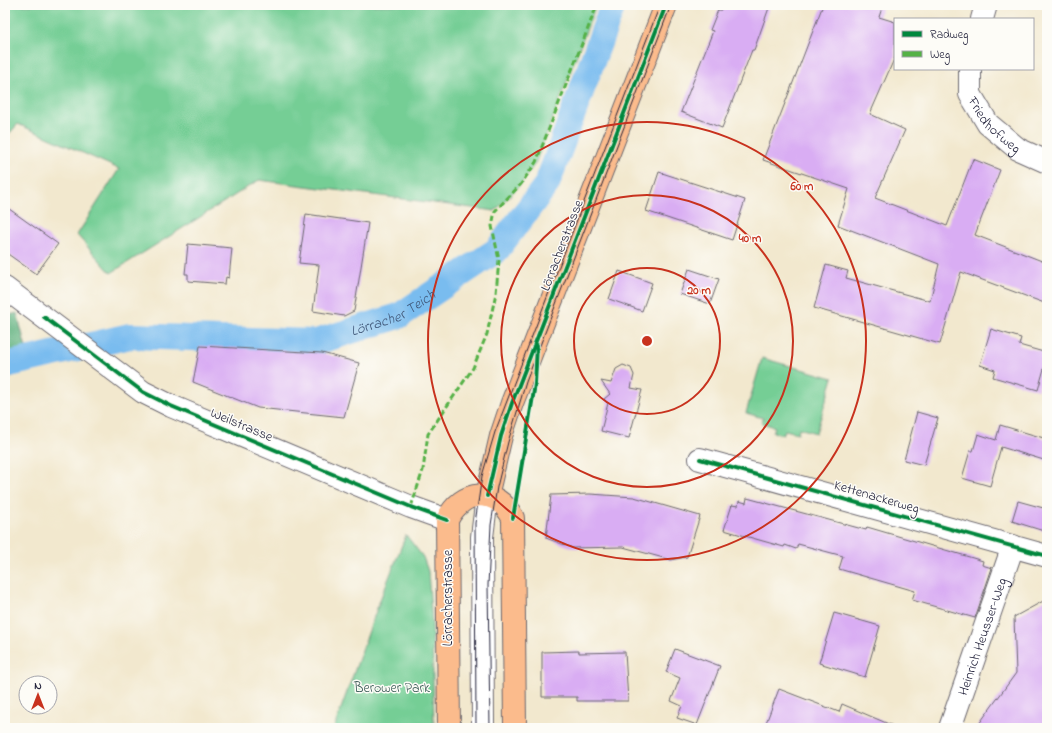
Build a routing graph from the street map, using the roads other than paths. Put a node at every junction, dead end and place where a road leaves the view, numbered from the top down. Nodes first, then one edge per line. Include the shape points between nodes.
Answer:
1 (666, 5) edge
2 (986, 5) edge
3 (982, 18) edge
4 (970, 70) edge
5 (1047, 162) edge
6 (5, 288) edge
7 (700, 459) dead end
8 (488, 496) junction
9 (447, 520) junction
10 (1013, 546) junction
11 (1047, 556) edge
12 (448, 728) edge
13 (483, 728) edge
14 (515, 728) edge
15 (950, 728) edge

1 - 8 main road, Lörracherstrasse via 512,403 501,436
2 - 3 street
4 - 5 street, Friedhofweg via 970,94 988,124 1018,149
6 - 9 street, Weilstrasse via 143,392 171,406
7 - 10 street, Kettenackerweg
8 - 9 main road via 468,497 459,502
8 - 13 street via 482,545
8 - 14 main road via 501,502 513,518
9 - 12 main road, Lörracherstrasse
10 - 11 street, Kettenackerweg
10 - 15 street, Heinrich Heusser-Weg

